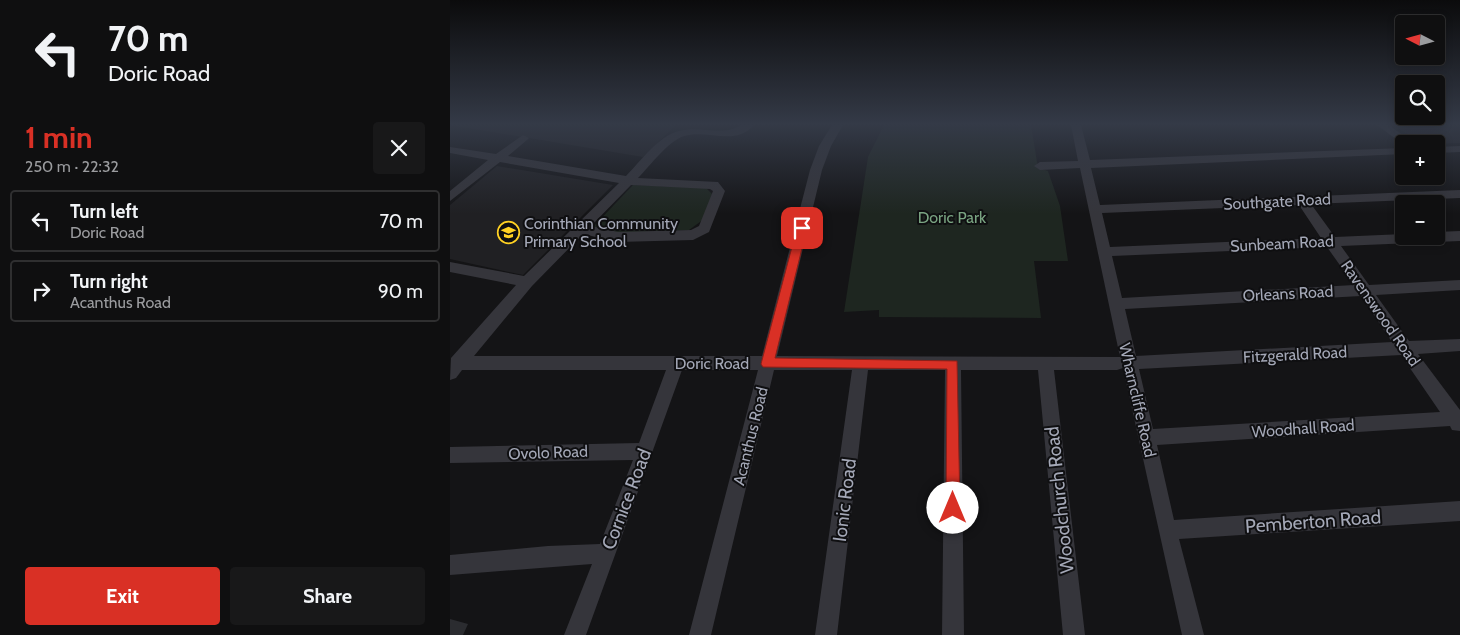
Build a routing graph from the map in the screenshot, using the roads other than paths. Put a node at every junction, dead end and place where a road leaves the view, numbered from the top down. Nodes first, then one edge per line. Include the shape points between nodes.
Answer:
1 (478, 155) edge
2 (502, 155) edge
3 (656, 155) edge
4 (822, 155) edge
5 (1082, 155) edge
6 (1315, 155) edge
7 (498, 158) junction
8 (1084, 164) junction
9 (1040, 166) dead end
10 (630, 181) junction
11 (1460, 194) edge
12 (450, 197) edge
13 (1302, 200) junction
14 (1095, 209) junction
15 (582, 229) junction
16 (1460, 236) edge
17 (1330, 241) junction
18 (1104, 252) junction
19 (450, 267) edge
20 (527, 282) junction
21 (1460, 285) edge
22 (1364, 289) junction
23 (1116, 304) junction
24 (1460, 345) edge
25 (1405, 348) junction
26 (676, 363) junction
27 (1123, 363) junction
28 (768, 364) junction
29 (861, 364) junction
30 (953, 364) junction
31 (1045, 364) junction
32 (454, 368) edge
33 (1458, 421) edge
34 (1146, 438) junction
35 (645, 451) junction
36 (450, 455) edge
37 (1460, 511) edge
38 (1167, 530) junction
39 (606, 554) junction
40 (450, 565) edge
41 (575, 635) edge
42 (700, 635) edge
43 (826, 635) edge
44 (953, 635) edge
45 (1074, 635) edge
46 (1193, 635) edge

1 - 7 street
2 - 7 street
3 - 10 street
4 - 28 street, Acanthus Road
5 - 8 street, Wharncliffe Road
6 - 8 street
7 - 10 street
7 - 12 street
8 - 9 street
8 - 14 street, Wharncliffe Road
10 - 15 street
10 - 15 street via 714,185 719,192 704,229 693,235 618,237
11 - 13 street, Southgate Road
13 - 14 street, Southgate Road
13 - 17 street, Ravenswood Road
14 - 18 street, Wharncliffe Road
15 - 20 street
16 - 17 street, Sunbeam Road
17 - 18 street, Sunbeam Road
17 - 22 street, Ravenswood Road
18 - 23 street, Wharncliffe Road
19 - 20 street
20 - 32 street
21 - 22 street, Orleans Road
22 - 23 street, Orleans Road
22 - 25 street, Ravenswood Road
23 - 27 street, Wharncliffe Road
24 - 25 street, Fitzgerald Road
25 - 27 street, Fitzgerald Road
25 - 33 street, Ravenswood Road
26 - 28 street, Doric Road
26 - 32 street, Doric Road
26 - 35 street, Cornice Road
27 - 31 street, Doric Road
27 - 34 street, Wharncliffe Road
28 - 29 street, Doric Road
28 - 42 street, Acanthus Road
29 - 30 street, Doric Road
29 - 43 street, Ionic Road
30 - 31 street, Doric Road
30 - 44 street
31 - 45 street, Woodchurch Road
33 - 34 street, Woodhall Road
34 - 38 street, Wharncliffe Road
35 - 36 street, Ovolo Road
35 - 39 street, Cornice Road
37 - 38 street, Pemberton Road
38 - 46 street, Wharncliffe Road
39 - 40 street
39 - 41 street, Cornice Road

